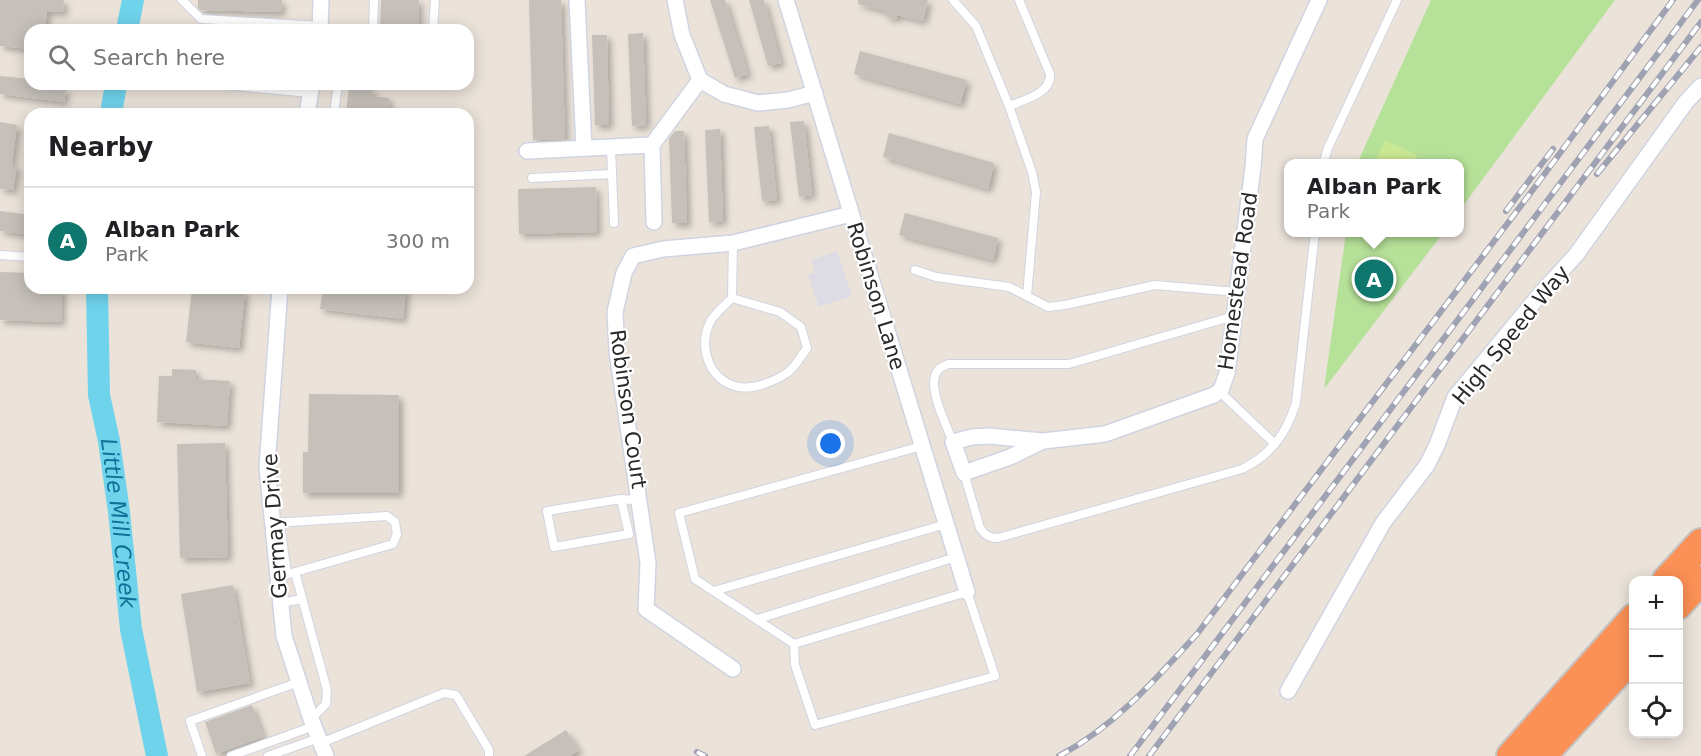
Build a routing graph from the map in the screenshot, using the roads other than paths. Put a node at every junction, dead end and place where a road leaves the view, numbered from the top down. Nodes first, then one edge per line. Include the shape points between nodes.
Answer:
1 (182, 0) edge
2 (321, 0) edge
3 (374, 0) edge
4 (435, 0) edge
5 (578, 0) edge
6 (675, 0) edge
7 (786, 0) edge
8 (952, 0) edge
9 (1019, 0) edge
10 (1319, 0) edge
11 (1397, 0) edge
12 (267, 24) edge
13 (320, 24) edge
14 (373, 24) edge
15 (433, 24) edge
16 (700, 81) junction
17 (1701, 86) edge
18 (311, 90) edge
19 (337, 90) edge
20 (814, 93) junction
21 (1009, 106) junction
22 (308, 108) edge
23 (335, 108) edge
24 (651, 145) junction
25 (611, 147) junction
26 (584, 148) junction
27 (527, 151) dead end
28 (1325, 159) edge
29 (612, 174) junction
30 (532, 177) dead end
31 (851, 214) junction
32 (614, 222) dead end
33 (654, 222) dead end
34 (1314, 237) edge
35 (733, 243) junction
36 (0, 255) edge
37 (24, 257) edge
38 (915, 270) dead end
39 (1237, 292) junction
40 (280, 294) edge
41 (1027, 296) junction
42 (732, 298) junction
43 (1234, 316) junction
44 (1220, 391) junction
45 (954, 441) junction
46 (1043, 441) junction
47 (1275, 444) junction
48 (922, 446) junction
49 (964, 473) junction
50 (621, 499) junction
51 (640, 500) junction
52 (276, 523) junction
53 (946, 524) junction
54 (1701, 543) edge
55 (956, 557) junction
56 (287, 574) junction
57 (1671, 576) edge
58 (1701, 580) edge
59 (714, 591) junction
60 (966, 592) junction
61 (302, 599) junction
62 (1683, 600) edge
63 (281, 603) junction
64 (758, 619) junction
65 (1629, 624) edge
66 (794, 644) junction
67 (1629, 660) edge
68 (733, 669) dead end
69 (299, 682) junction
70 (1288, 691) dead end
71 (318, 736) edge
72 (289, 752) edge
73 (202, 756) edge
74 (231, 756) edge
75 (268, 756) edge
76 (489, 756) edge
77 (1511, 756) edge
78 (1542, 756) edge

1 - 12 lane via 201,19
2 - 13 street
3 - 14 lane
4 - 15 lane
5 - 26 street
6 - 16 street via 682,36
7 - 20 street, Robinson Lane
8 - 21 lane via 976,26
9 - 21 lane via 1051,81 1037,94
10 - 39 street, Homestead Road via 1255,139
11 - 28 lane
16 - 20 street via 724,94 758,103
16 - 24 street
17 - 70 street, High Speed Way via 1576,255 1455,397 1427,465 1383,523
18 - 22 street
19 - 23 lane
20 - 31 street, Robinson Lane
21 - 41 lane via 1035,192
24 - 25 street
24 - 33 street
25 - 26 street
25 - 29 lane
26 - 27 street
29 - 30 lane
29 - 32 lane
31 - 35 street, Robinson Court
31 - 48 street, Robinson Lane
34 - 47 lane via 1296,403
35 - 42 lane
35 - 51 street, Robinson Court via 663,249 633,256 624,273 615,312 617,351
36 - 37 lane
38 - 41 lane via 936,277 1009,287
39 - 41 lane via 1155,285 1048,307
39 - 43 street, Homestead Road
40 - 52 street, Germay Drive via 267,467
42 - 42 lane via 711,320 706,335 705,354 712,371 722,381 740,388 763,385 789,372 807,348 801,327 780,312
43 - 44 street, Homestead Road via 1227,373
43 - 45 lane via 1069,364 948,364 935,377 935,393
44 - 46 street, Homestead Road via 1105,434
44 - 47 lane
45 - 46 street, Homestead Road via 988,436
45 - 49 street
46 - 49 street, Homestead Road
47 - 49 lane via 1258,461 1242,469 998,538 991,538 980,528
48 - 53 street, Robinson Lane
48 - 59 lane via 679,513 695,579
50 - 50 lane via 547,511 554,547 629,534
50 - 51 lane
51 - 68 street, Robinson Court via 648,563 646,609
52 - 56 street, Germay Drive
52 - 56 lane via 387,516 395,522 397,534 393,544
53 - 55 street, Robinson Lane
53 - 59 lane
54 - 57 highway
55 - 60 street, Robinson Lane
55 - 64 lane
56 - 61 lane
56 - 63 street, Germay Drive
58 - 62 highway
59 - 64 lane
60 - 66 lane
60 - 66 lane via 995,676 815,725 795,664
61 - 63 lane
61 - 71 lane via 327,690
63 - 69 street, Germay Drive via 284,636
64 - 66 lane
65 - 77 highway
67 - 78 highway
69 - 71 street, Germay Drive
69 - 73 lane via 190,721
71 - 72 lane
71 - 74 lane
71 - 76 lane via 444,693 456,695
72 - 75 lane

